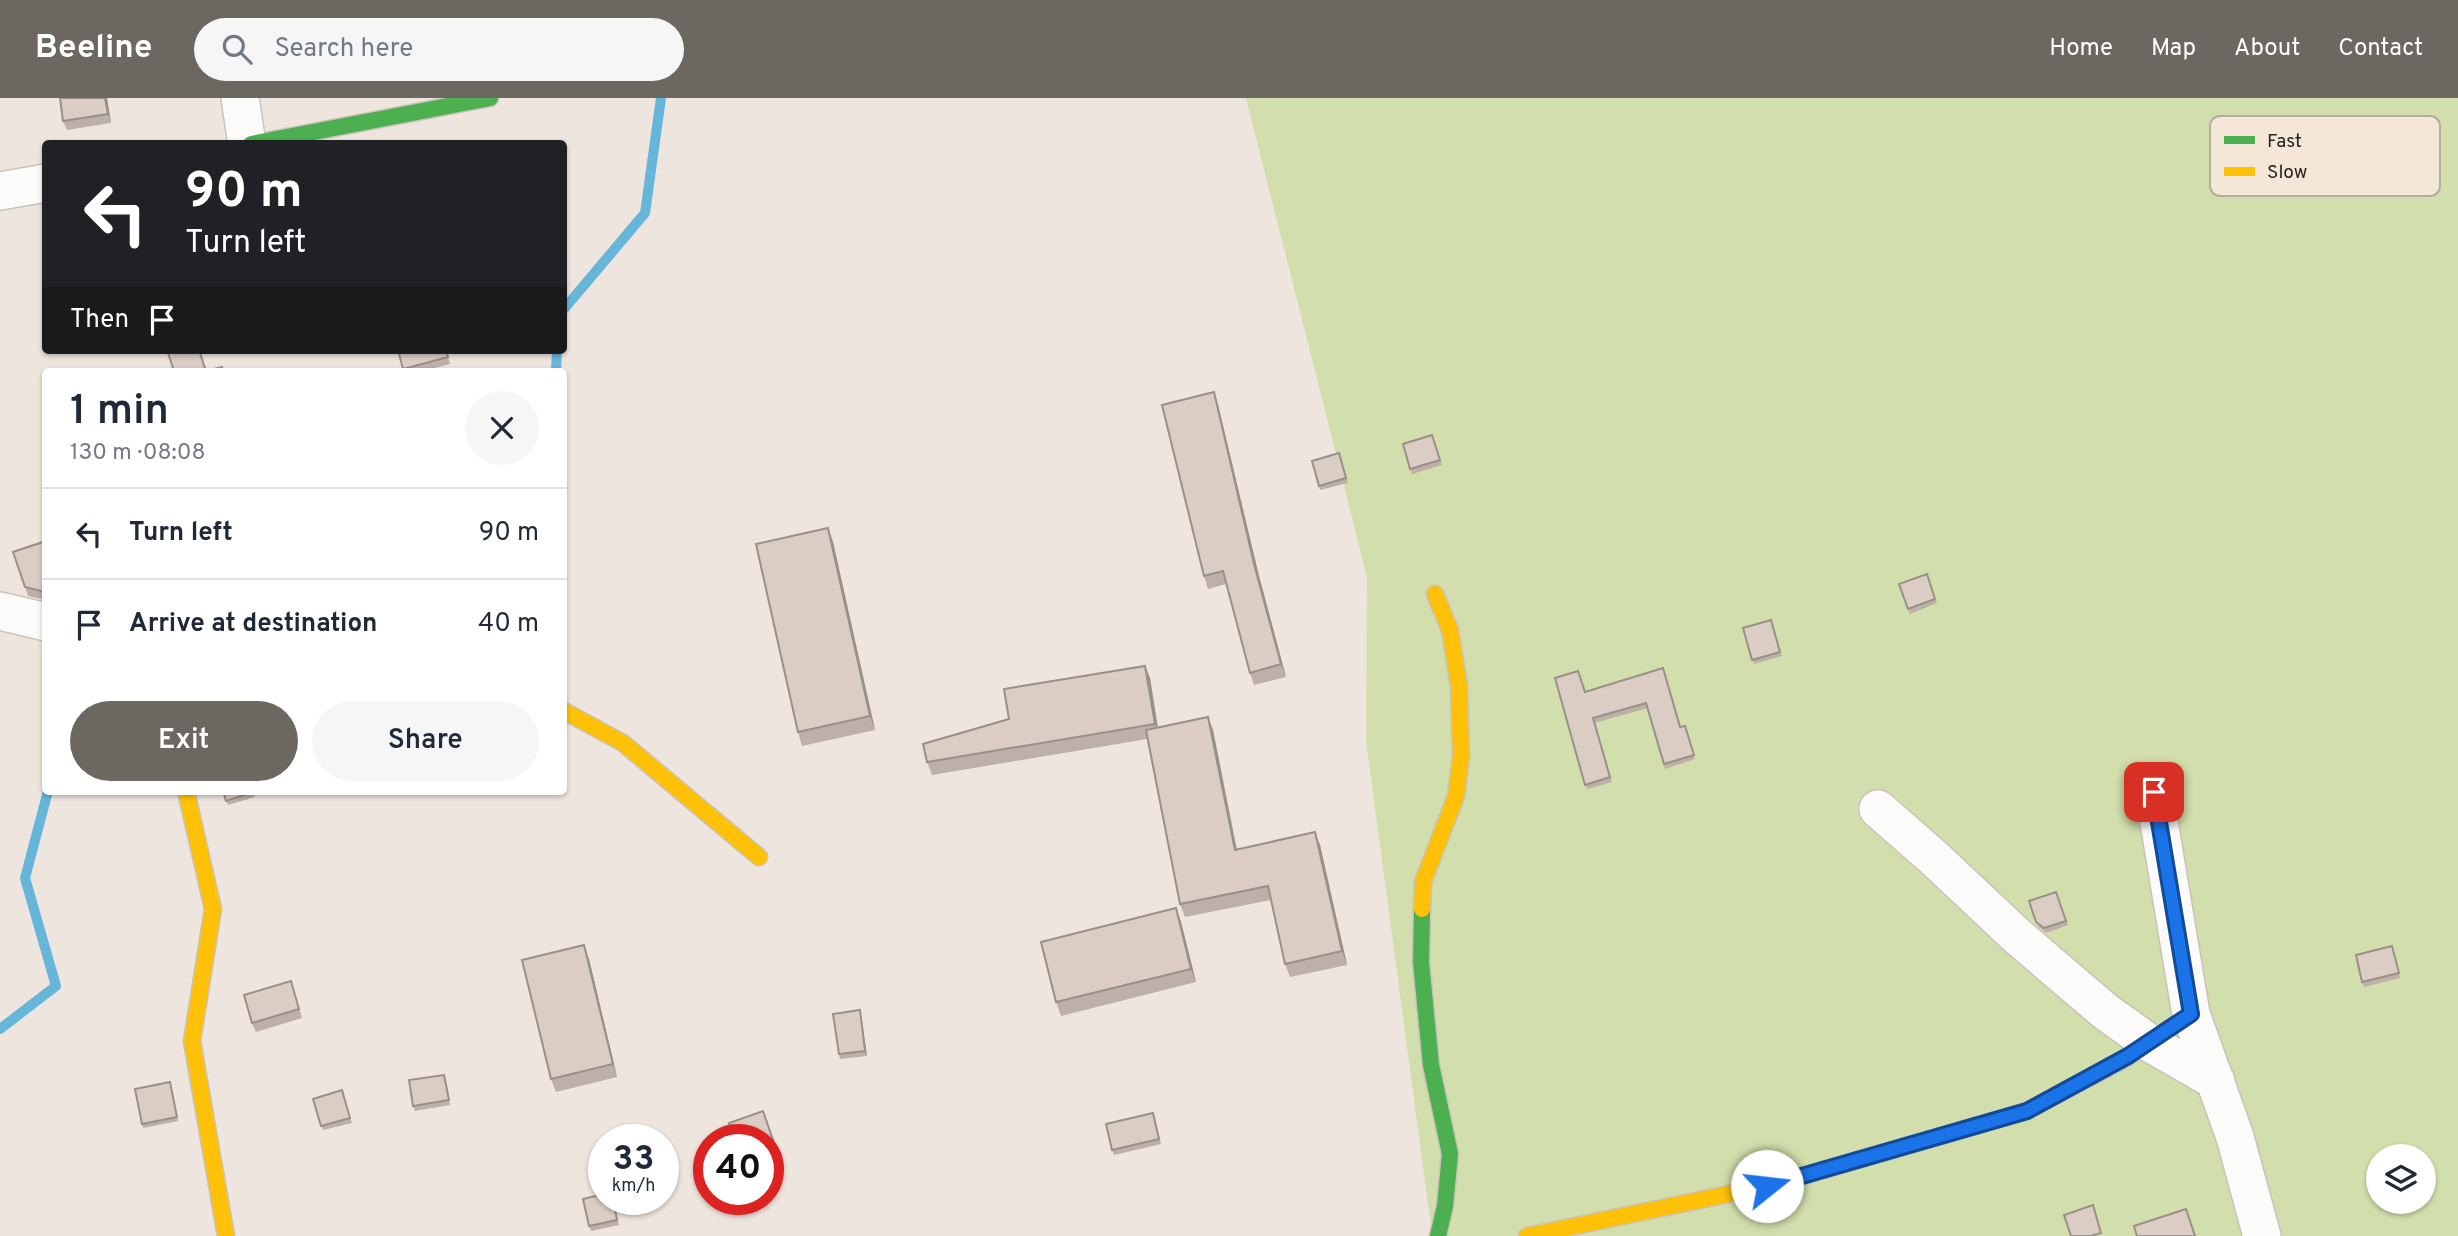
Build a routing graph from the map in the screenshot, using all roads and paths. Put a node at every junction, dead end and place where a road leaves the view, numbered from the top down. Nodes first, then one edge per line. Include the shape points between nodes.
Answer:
1 (240, 98) edge
2 (490, 98) edge
3 (248, 140) edge
4 (270, 140) edge
5 (42, 184) edge
6 (0, 191) edge
7 (1435, 594) dead end
8 (0, 611) edge
9 (42, 621) edge
10 (567, 713) edge
11 (2154, 792) dead end
12 (187, 795) edge
13 (1878, 810) dead end
14 (759, 857) dead end
15 (2191, 1014) junction
16 (2148, 1042) junction
17 (2216, 1082) junction
18 (226, 1236) edge
19 (1438, 1236) edge
20 (1527, 1236) edge
21 (2262, 1236) edge

1 - 3 street
2 - 4 street
5 - 6 street
7 - 19 street via 1450,630 1459,686 1461,756 1456,796 1423,882 1422,975 1431,1065 1450,1154
8 - 9 street
10 - 14 street via 623,743
11 - 15 street
12 - 18 street via 213,909 192,1041
13 - 16 street via 2017,936
15 - 16 street
15 - 17 street
16 - 17 street
16 - 20 street via 2027,1111 1767,1186
17 - 21 street

